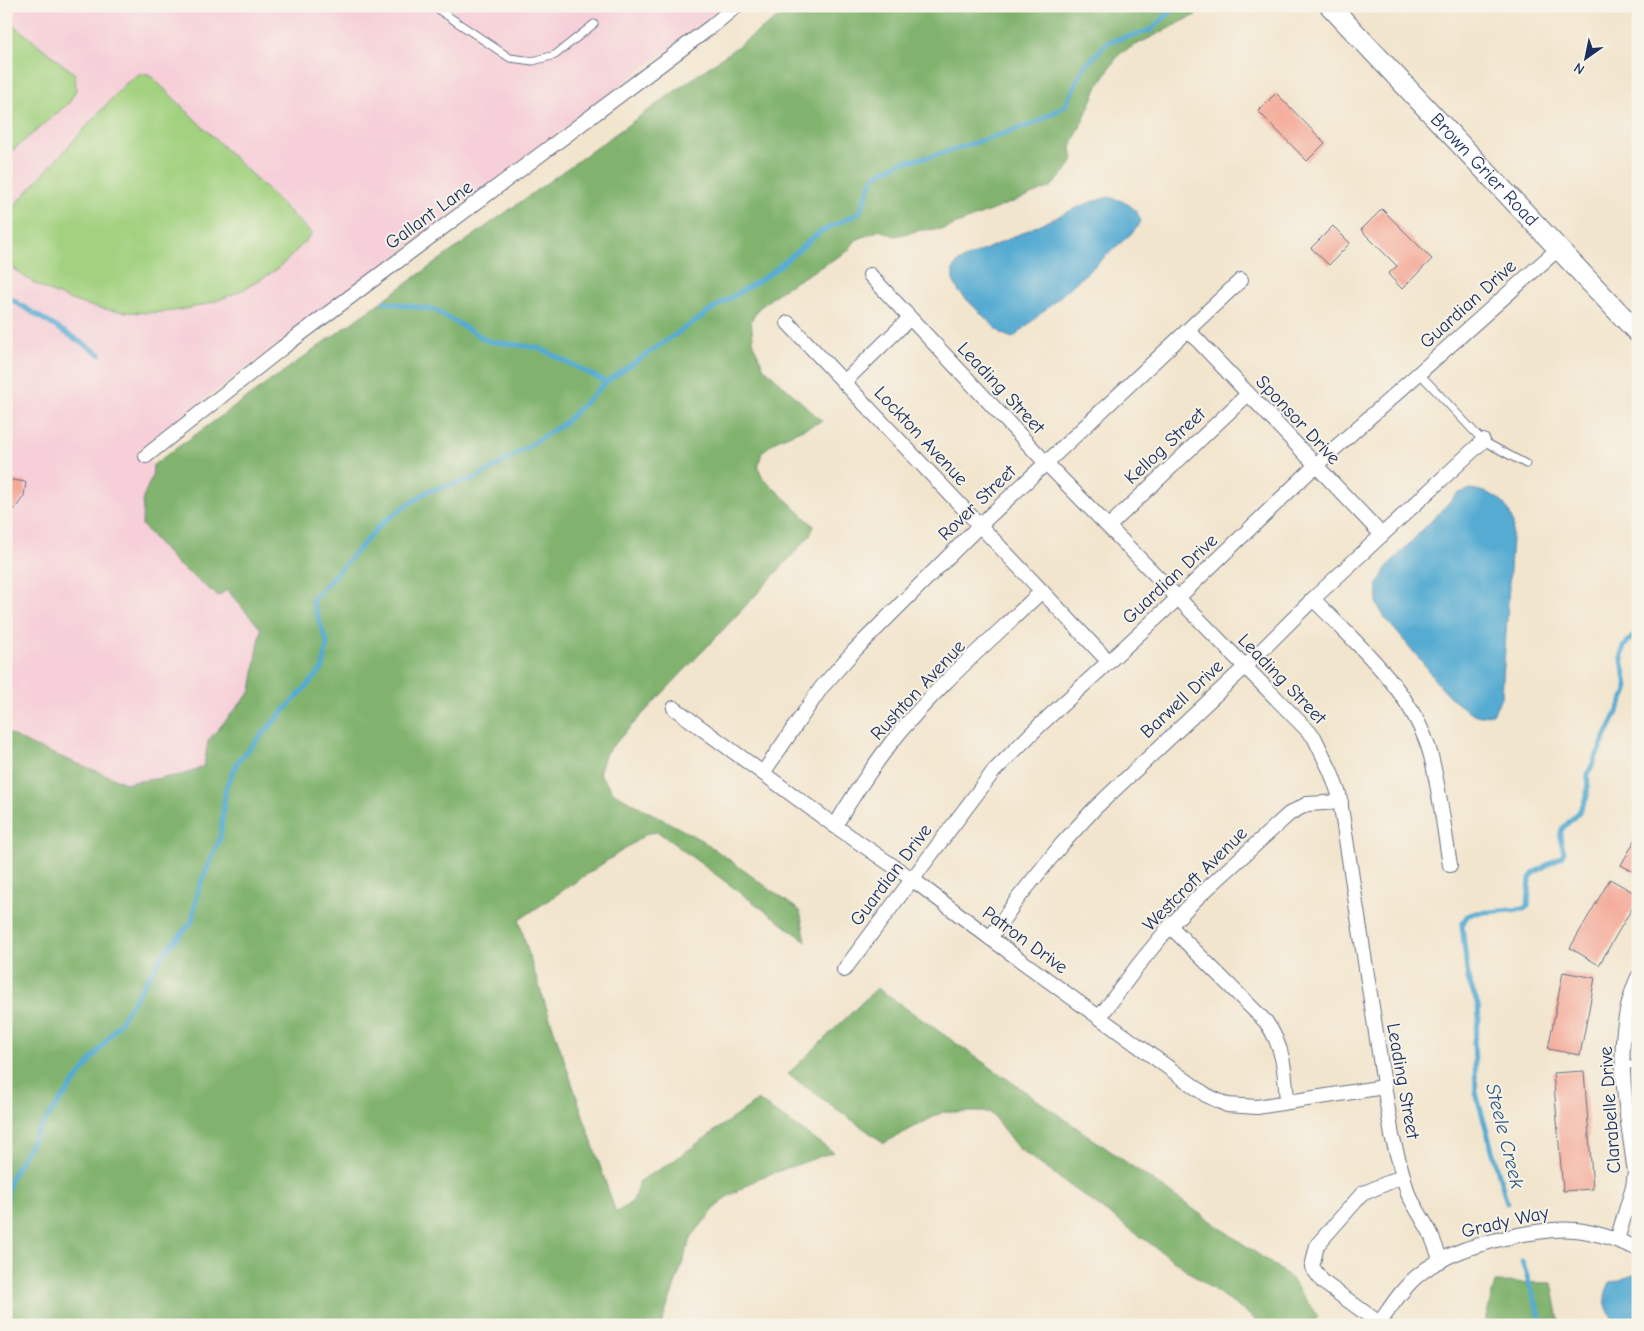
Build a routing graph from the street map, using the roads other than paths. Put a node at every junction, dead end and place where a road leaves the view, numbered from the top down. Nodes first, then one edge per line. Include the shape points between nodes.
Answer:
1 (433, 6) edge
2 (736, 6) edge
3 (1330, 6) edge
4 (594, 24) dead end
5 (1558, 249) junction
6 (870, 275) dead end
7 (1241, 280) dead end
8 (910, 318) junction
9 (788, 323) dead end
10 (1188, 330) junction
11 (1638, 333) edge
12 (1419, 374) junction
13 (844, 382) junction
14 (1248, 394) junction
15 (1482, 441) junction
16 (146, 456) dead end
17 (1046, 463) junction
18 (1526, 464) dead end
19 (1316, 466) junction
20 (980, 525) junction
21 (1108, 526) junction
22 (1382, 535) junction
23 (1042, 591) junction
24 (1178, 598) junction
25 (1313, 599) junction
26 (1109, 662) junction
27 (1245, 666) junction
28 (674, 708) dead end
29 (763, 773) junction
30 (1341, 802) junction
31 (835, 826) junction
32 (1450, 865) dead end
33 (912, 879) junction
34 (1170, 926) junction
35 (990, 938) junction
36 (844, 970) dead end
37 (1638, 977) edge
38 (1100, 1018) junction
39 (1638, 1064) edge
40 (1622, 1066) junction
41 (1384, 1087) junction
42 (1287, 1102) junction
43 (1636, 1164) edge
44 (1403, 1176) junction
45 (1617, 1240) junction
46 (1638, 1249) edge
47 (1441, 1261) junction
48 (1379, 1324) edge

1 - 4 lane via 510,58 533,61 555,55
2 - 16 street, Gallant Lane via 282,348
3 - 5 main road, Brown Grier Road
5 - 11 main road, Brown Grier Road
5 - 12 street, Guardian Drive
6 - 8 street, Leading Street
7 - 10 street, Rover Street
8 - 13 street
8 - 17 street, Leading Street
9 - 13 street, Lockton Avenue
10 - 14 street, Sponsor Drive
10 - 17 street, Rover Street
12 - 15 lane
12 - 19 street, Guardian Drive
13 - 20 street, Lockton Avenue
14 - 19 street, Sponsor Drive
14 - 21 street, Kellog Street
15 - 18 lane
15 - 22 street, Barwell Drive
17 - 20 street, Rover Street
17 - 21 street, Leading Street
19 - 22 street, Sponsor Drive
19 - 24 street, Guardian Drive
20 - 23 street, Lockton Avenue
20 - 29 street, Rover Street via 821,688
21 - 24 street, Leading Street
22 - 25 street, Barwell Drive
23 - 26 street, Lockton Avenue
23 - 31 street, Rushton Avenue via 937,691 892,743
24 - 26 street, Guardian Drive
24 - 27 street, Leading Street
25 - 27 street, Barwell Drive
25 - 32 street via 1381,669 1420,728 1431,756
26 - 33 street, Guardian Drive via 993,772
27 - 30 street, Leading Street via 1314,737
27 - 35 street, Barwell Drive via 1094,809 1019,897
28 - 29 street, Patron Drive
29 - 31 street, Patron Drive
30 - 34 street, Westcroft Avenue via 1308,804 1289,814
30 - 41 street, Leading Street
31 - 33 street, Patron Drive
33 - 35 street, Patron Drive
33 - 36 street, Guardian Drive
34 - 38 street, Westcroft Avenue
34 - 42 street via 1271,1029 1282,1056
35 - 38 street, Patron Drive
37 - 40 street, Clarabelle Drive via 1628,1008
38 - 42 street, Patron Drive via 1206,1095 1227,1105 1257,1107
39 - 40 lane
40 - 43 street, Clarabelle Drive
41 - 42 street, Patron Drive
41 - 44 street, Leading Street
43 - 45 street, Clarabelle Drive via 1633,1187
44 - 47 street, Leading Street via 1408,1194 1430,1232
44 - 48 street via 1362,1194 1317,1245 1312,1267 1323,1282
45 - 46 street, Grady Way
45 - 47 street, Grady Way via 1562,1229 1476,1244
47 - 48 street, Grady Way via 1404,1289

